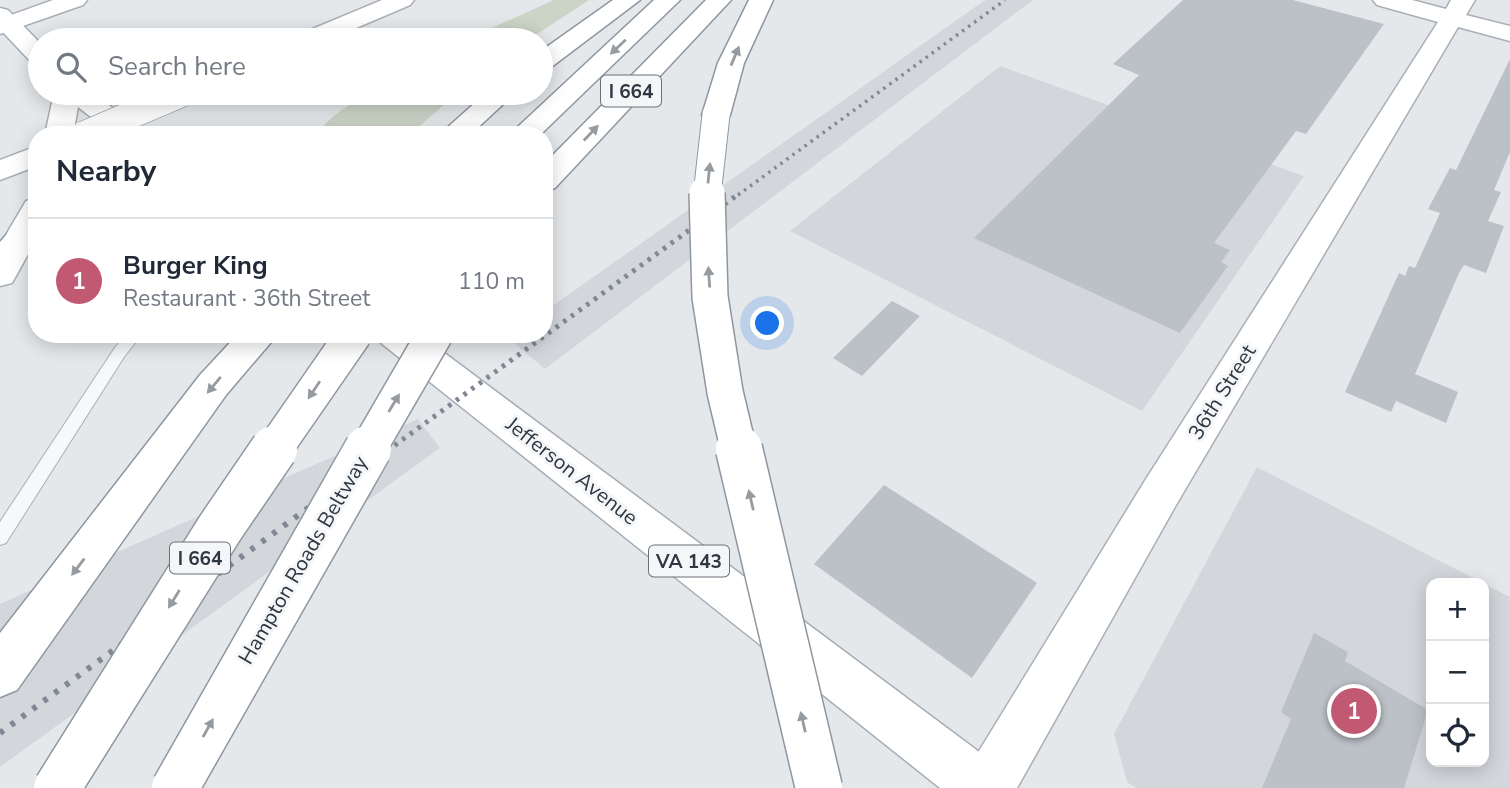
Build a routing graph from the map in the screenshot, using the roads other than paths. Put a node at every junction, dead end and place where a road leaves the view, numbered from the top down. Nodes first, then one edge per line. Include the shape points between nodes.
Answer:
1 (75, 0) edge
2 (402, 0) edge
3 (628, 0) edge
4 (667, 0) edge
5 (719, 0) edge
6 (761, 0) edge
7 (1385, 0) edge
8 (1458, 9) edge
9 (2, 28) edge
10 (335, 28) edge
11 (1510, 34) edge
12 (28, 48) edge
13 (553, 54) edge
14 (28, 56) edge
15 (64, 105) edge
16 (93, 105) edge
17 (154, 105) edge
18 (488, 105) edge
19 (60, 126) edge
20 (105, 126) edge
21 (120, 126) edge
22 (464, 126) edge
23 (533, 126) edge
24 (28, 159) edge
25 (0, 170) edge
26 (553, 174) edge
27 (28, 223) edge
28 (10, 252) edge
29 (0, 275) edge
30 (128, 343) edge
31 (252, 343) edge
32 (348, 343) edge
33 (406, 343) edge
34 (430, 343) edge
35 (0, 537) edge
36 (0, 673) edge
37 (57, 788) edge
38 (175, 788) edge
39 (819, 788) edge
40 (985, 788) edge

1 - 9 main road
2 - 10 main road
3 - 13 main road
4 -> 23 main road, I 664
26 -> 5 main road, I 664
39 -> 6 main road, bridge via 725,393 710,297 706,203 716,115 731,63
7 - 8 main road
8 - 11 main road
8 - 40 main road, 36th Street
9 - 12 main road
9 - 14 main road
15 - 19 main road
16 - 21 main road
17 - 20 main road, bridge
18 - 22 main road
24 - 25 main road
27 - 28 main road
28 - 29 main road
30 - 35 lane
31 -> 36 main road via 213,385
32 -> 37 main road, I 664, bridge via 219,527
33 - 40 main road, Jefferson Avenue / VA 143
38 -> 34 main road, Hampton Roads Beltway, bridge

